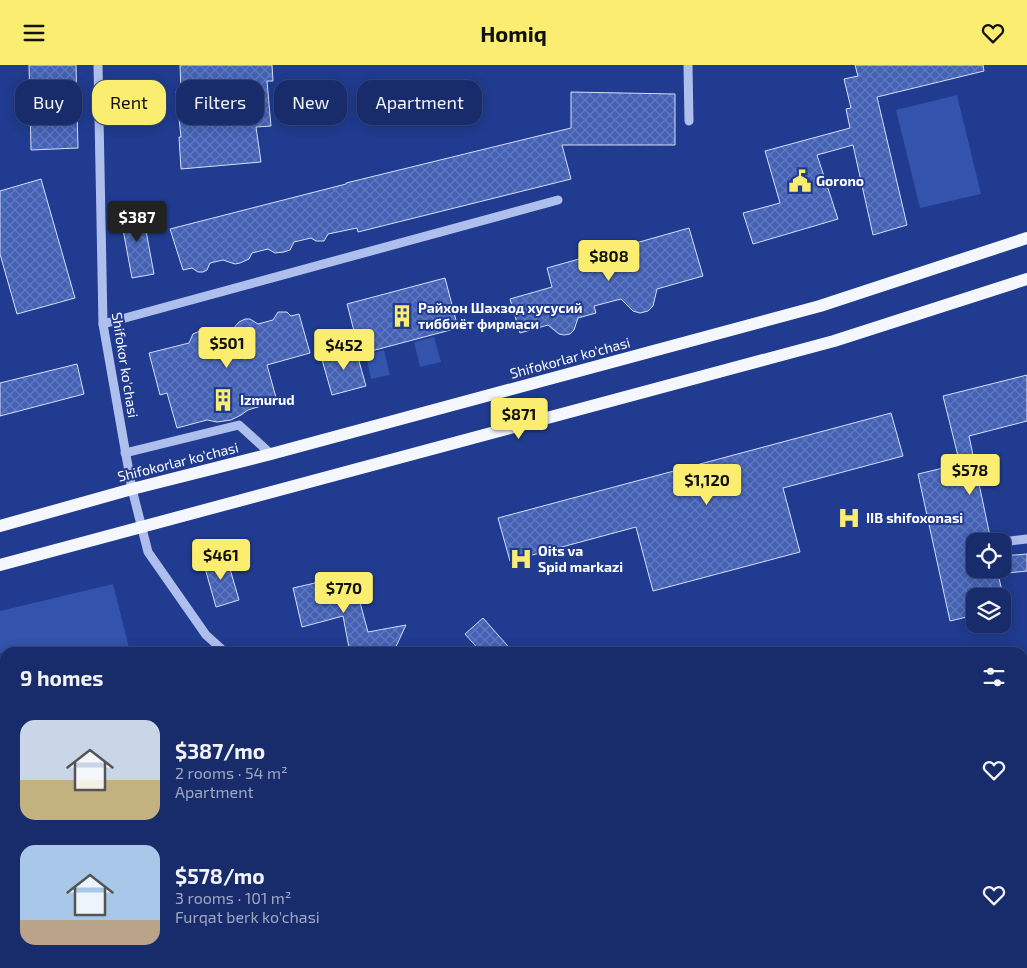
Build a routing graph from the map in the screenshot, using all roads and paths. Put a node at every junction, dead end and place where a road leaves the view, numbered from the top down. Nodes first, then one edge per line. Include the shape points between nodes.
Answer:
1 (98, 65) edge
2 (688, 65) edge
3 (689, 121) dead end
4 (558, 200) dead end
5 (1027, 238) edge
6 (1027, 279) edge
7 (103, 324) junction
8 (125, 453) junction
9 (271, 454) junction
10 (132, 489) junction
11 (0, 526) edge
12 (142, 527) junction
13 (1027, 539) edge
14 (1011, 541) edge
15 (0, 565) edge
16 (219, 647) edge

1 - 7 street, Shifokor ko'chasi
2 - 3 street
4 - 7 street
5 - 9 main road, Shifokorlar ko'chasi via 820,306
6 - 12 main road via 834,341
7 - 8 street, Shifokor ko'chasi
8 - 9 street via 238,425
8 - 10 street, Shifokor ko'chasi
9 - 10 main road, Shifokorlar ko'chasi
10 - 11 main road, Shifokorlar ko'chasi
10 - 12 street, Shifokor ko'chasi
12 - 15 main road
12 - 16 street, Shifokor ko'chasi via 148,553 206,635
13 - 14 street

